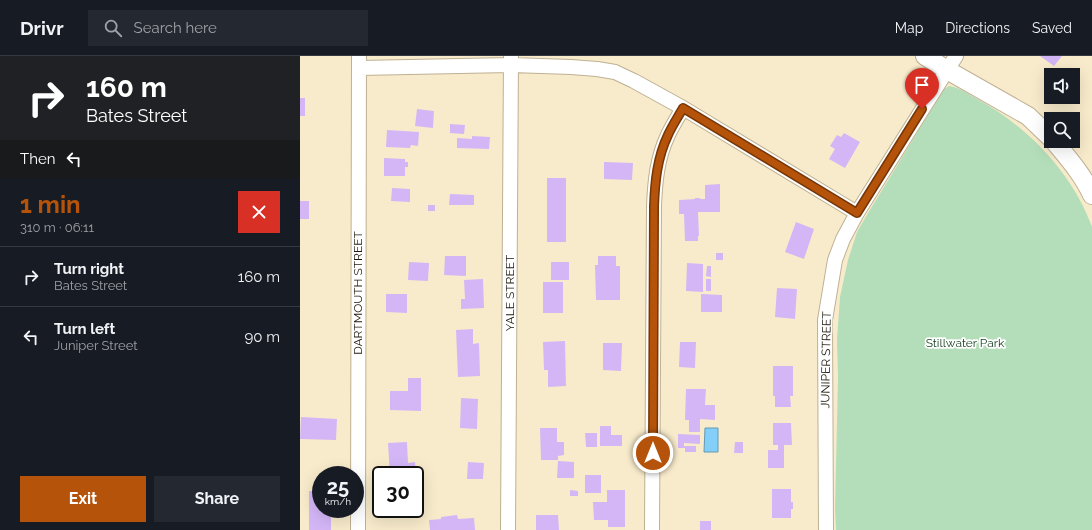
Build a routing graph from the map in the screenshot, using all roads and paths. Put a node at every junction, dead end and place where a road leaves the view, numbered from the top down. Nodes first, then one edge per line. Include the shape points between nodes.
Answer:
1 (925, 56) edge
2 (511, 61) edge
3 (359, 62) edge
4 (952, 63) edge
5 (683, 108) junction
6 (1044, 131) edge
7 (1060, 148) edge
8 (1092, 195) edge
9 (857, 213) junction
10 (358, 530) edge
11 (508, 530) edge
12 (652, 530) edge
13 (826, 530) edge

1 - 4 street
2 - 3 street
2 - 5 street via 615,72
2 - 11 street, YALE STREET
3 - 10 street, DARTMOUTH STREET
4 - 6 street via 1028,116
4 - 9 street, JUNIPER STREET
5 - 9 street
5 - 12 street via 658,162 655,183
7 - 8 street via 1072,162
9 - 13 street, JUNIPER STREET via 835,260 825,320

